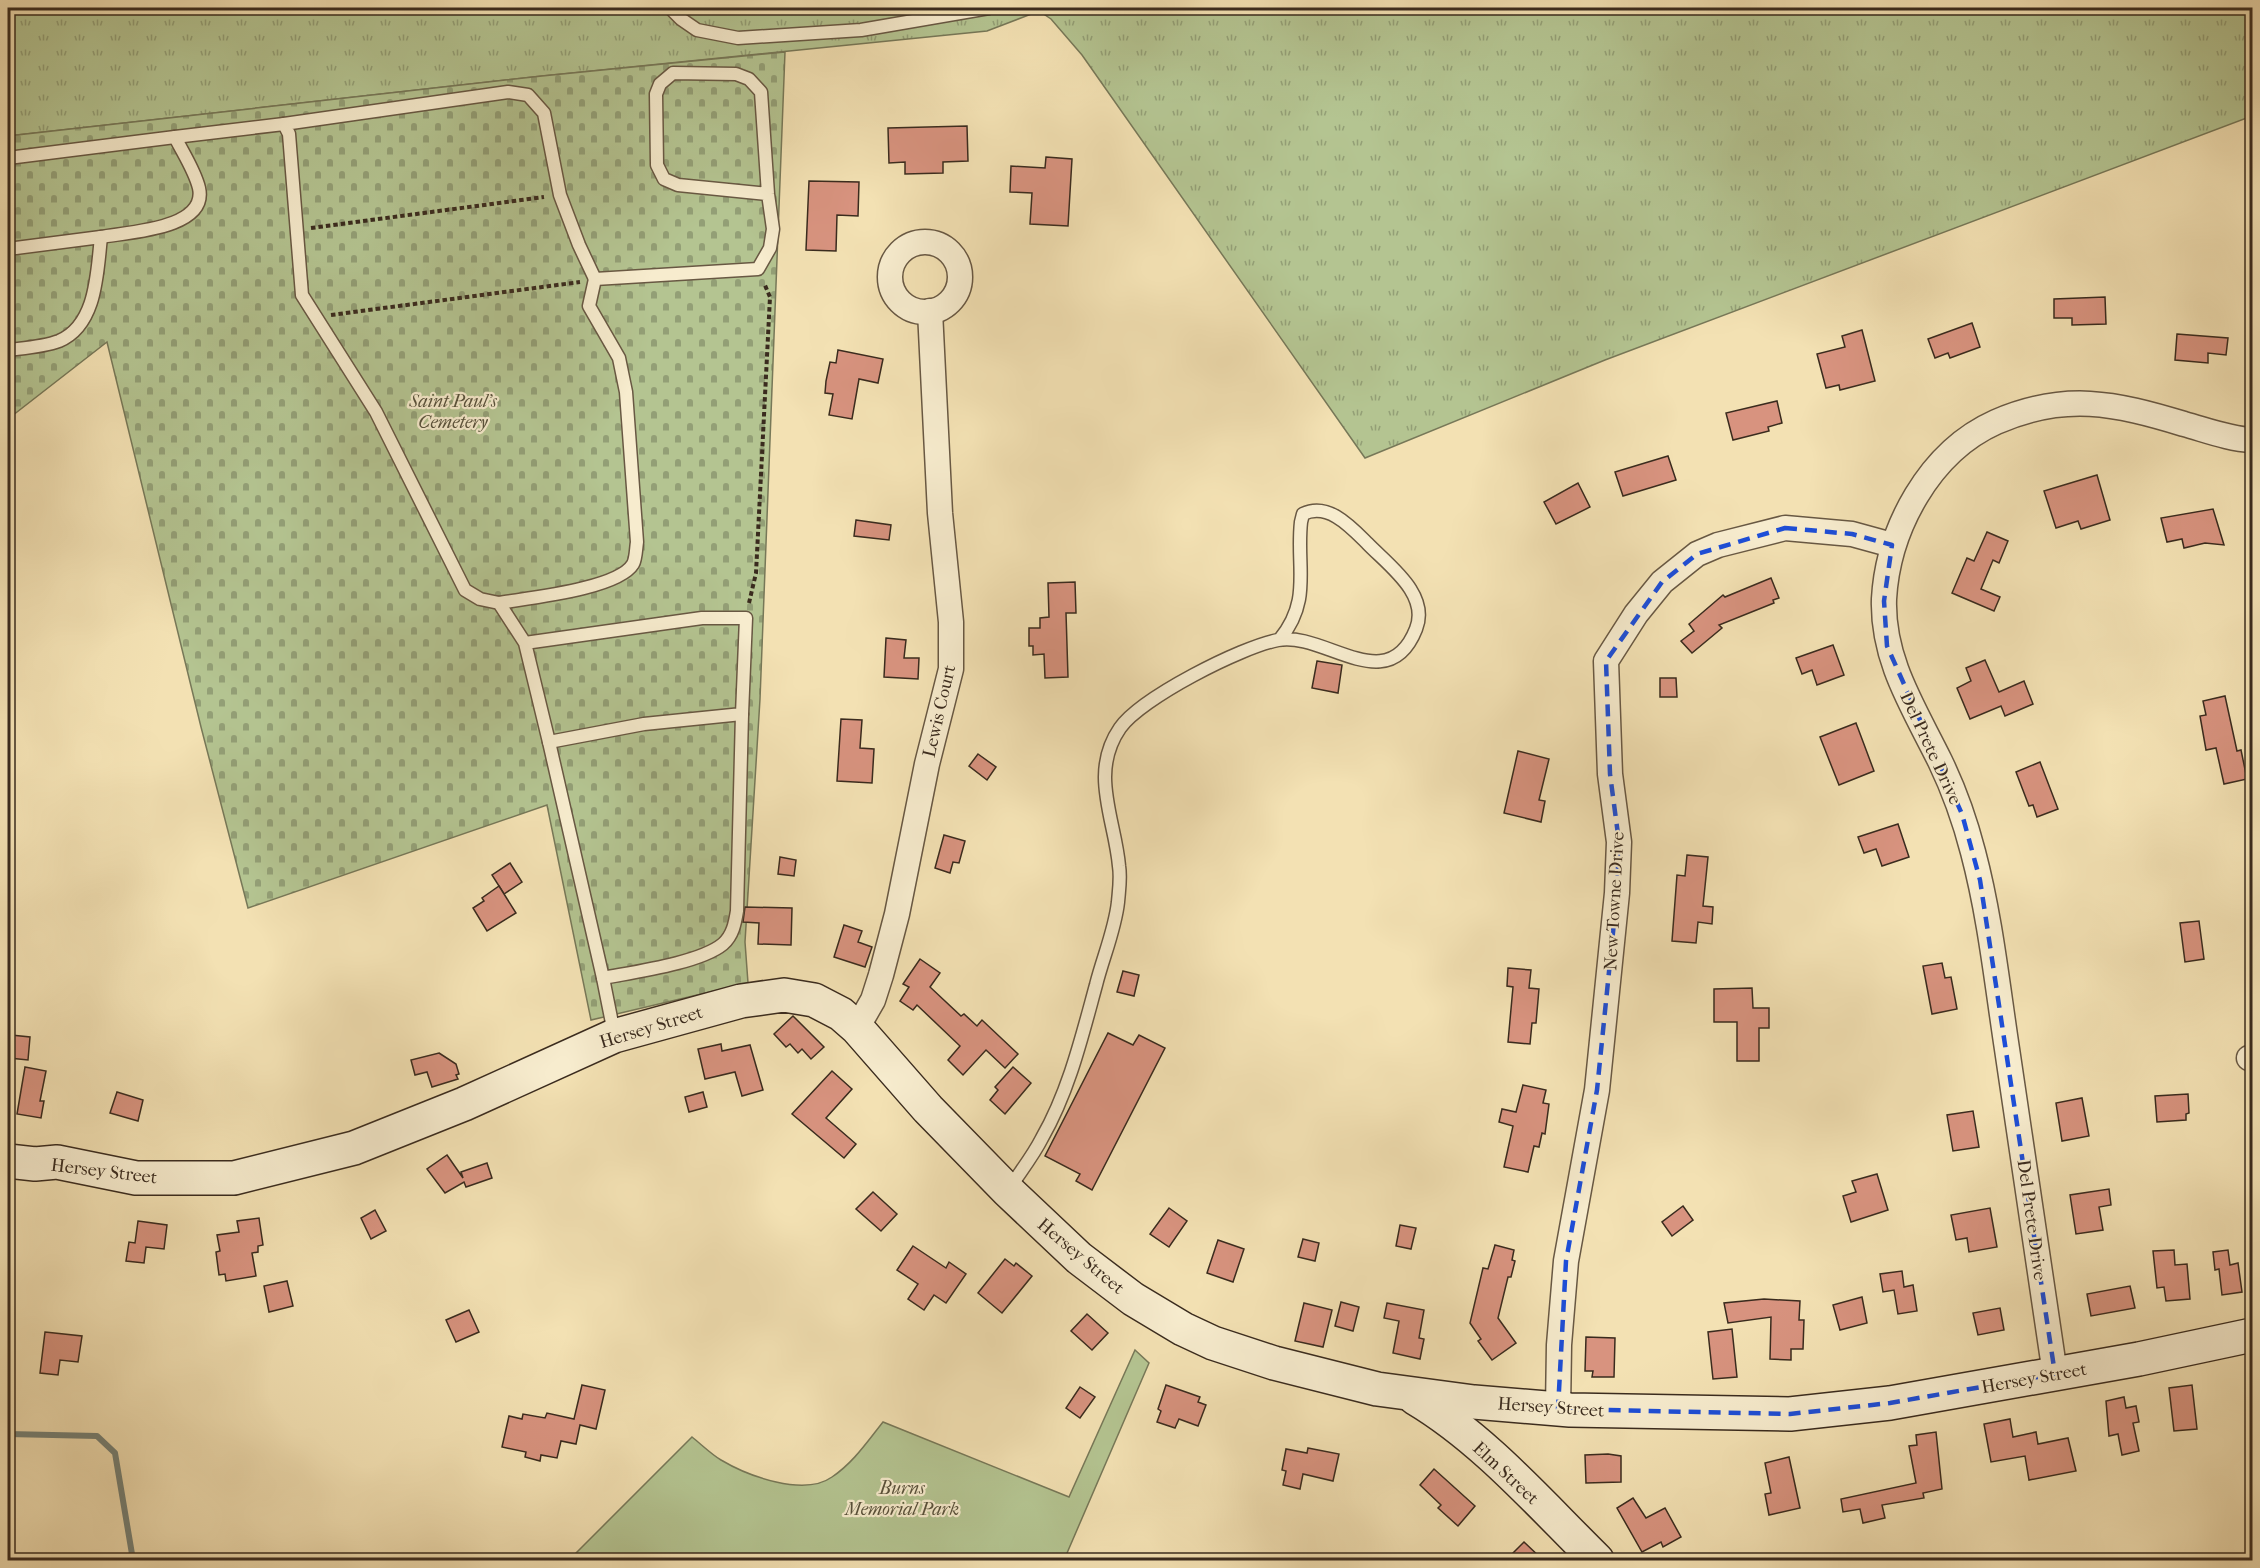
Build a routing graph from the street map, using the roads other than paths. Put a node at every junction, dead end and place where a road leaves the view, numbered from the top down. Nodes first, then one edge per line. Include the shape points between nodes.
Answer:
1 (670, 8) edge
2 (989, 8) edge
3 (284, 123) junction
4 (175, 137) junction
5 (8, 158) edge
6 (768, 194) junction
7 (101, 237) junction
8 (8, 249) edge
9 (595, 279) junction
10 (930, 311) dead end
11 (8, 350) edge
12 (2253, 440) edge
13 (1892, 545) junction
14 (499, 603) junction
15 (1280, 639) junction
16 (525, 643) junction
17 (742, 714) junction
18 (549, 741) junction
19 (603, 978) junction
20 (857, 1028) junction
21 (614, 1036) junction
22 (8, 1161) edge
23 (1008, 1191) junction
24 (2253, 1335) edge
25 (2055, 1374) junction
26 (1408, 1394) junction
27 (1515, 1405) junction
28 (1558, 1409) junction
29 (1483, 1450) junction
30 (1597, 1560) edge

1 - 2 lane via 697,30 738,38 861,30
3 - 4 lane
3 - 9 lane via 508,92 528,95 544,113 560,195
3 - 14 lane via 289,134 302,295 376,412 465,590 480,599
4 - 5 lane
4 - 7 lane via 199,187 200,201 192,212 180,222
6 - 6 lane via 761,92 749,79 736,74 673,73 660,84 656,94 657,165 664,179 678,185
6 - 9 lane via 773,229 770,248 758,269
7 - 8 lane
7 - 11 lane via 90,308 76,328 60,340
9 - 14 lane via 590,306 619,358 626,392 637,542 633,564 599,585
10 - 20 street, Lewis Court via 951,669 897,914 873,1000
12 - 13 street, Del Prete Drive via 2224,436 2113,404 2072,403 2024,413 1978,431 1945,459 1906,513
13 - 25 street, Del Prete Drive via 1884,601 1887,646 1901,685 1962,814 1983,893
13 - 28 street, New Towne Drive via 1852,534 1785,528 1718,545 1696,554 1662,582 1606,661 1609,752 1619,842 1617,893 1592,1131 1566,1261
14 - 16 lane
15 - 15 lane via 1296,614 1301,597 1301,522 1303,514 1313,509 1330,512 1354,530 1393,568 1418,601 1416,632 1407,647 1387,661 1364,660 1309,643
15 - 23 lane via 1225,659 1164,694 1120,728 1112,745 1104,788 1120,867 1112,931 1057,1108
16 - 17 lane via 702,618 746,618
16 - 18 lane
17 - 18 lane via 644,724
17 - 19 lane via 737,910 733,930 723,944 693,958
18 - 19 lane
19 - 21 lane
20 - 21 street, Hersey Street via 841,1014 814,1000 784,995 741,1001
20 - 23 street, Hersey Street
21 - 22 street, Hersey Street via 464,1104 354,1148 234,1178 136,1178 57,1162
23 - 26 street, Hersey Street via 1079,1258 1183,1329 1274,1363
24 - 25 street, Hersey Street
25 - 28 street, Hersey Street via 1890,1403 1790,1414
26 - 27 street, Hersey Street
26 - 29 street, Elm Street via 1451,1422
27 - 28 street, Hersey Street
27 - 29 street via 1501,1415
29 - 30 street, Elm Street

